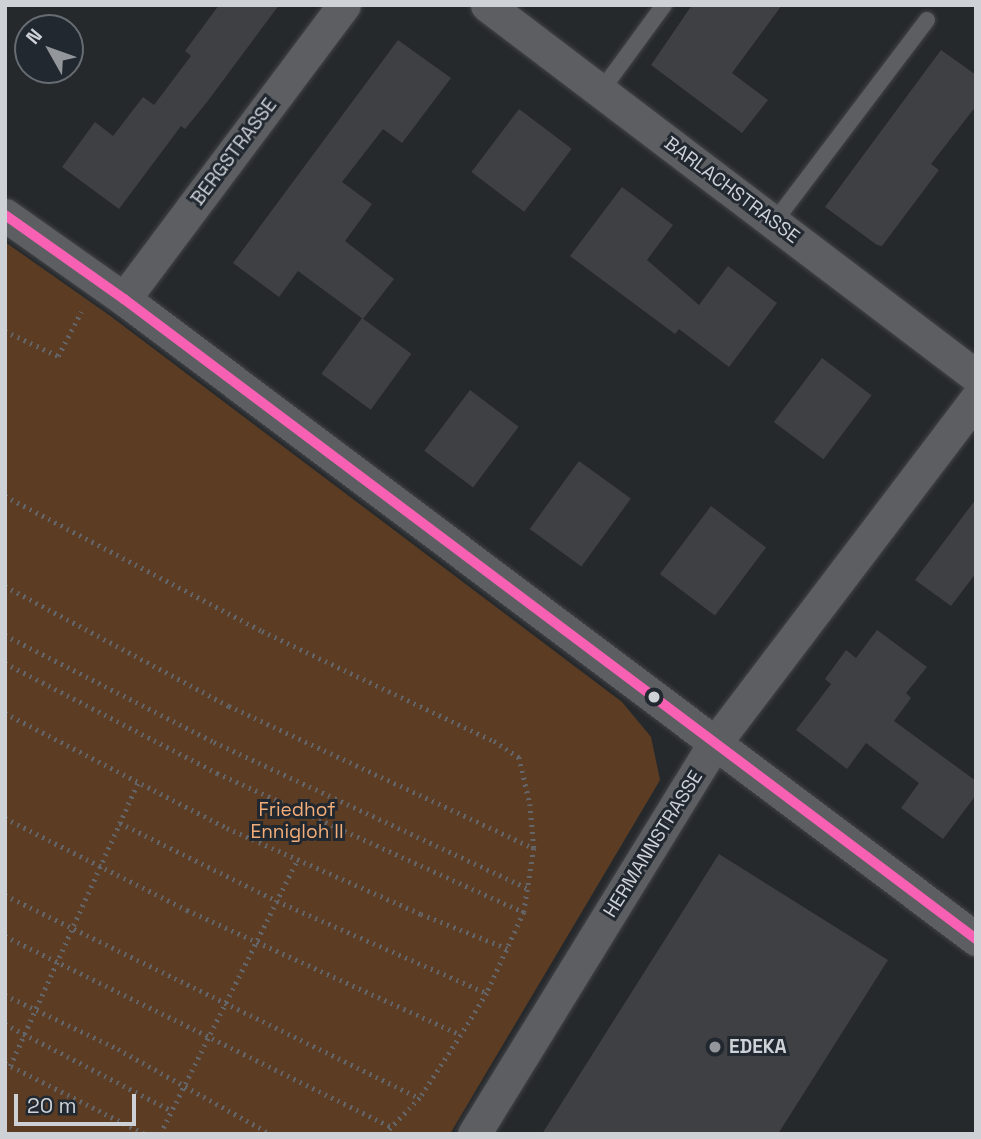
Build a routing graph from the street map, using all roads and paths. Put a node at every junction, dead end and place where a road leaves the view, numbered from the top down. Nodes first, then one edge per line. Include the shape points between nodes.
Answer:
1 (344, 5) edge
2 (487, 5) edge
3 (664, 5) edge
4 (927, 20) dead end
5 (601, 91) junction
6 (5, 215) edge
7 (775, 221) junction
8 (110, 290) junction
9 (5, 331) edge
10 (976, 376) edge
11 (976, 399) edge
12 (5, 496) edge
13 (5, 586) edge
14 (5, 635) edge
15 (5, 663) edge
16 (5, 713) edge
17 (715, 743) junction
18 (138, 782) junction
19 (5, 818) edge
20 (120, 823) junction
21 (534, 848) junction
22 (298, 859) junction
23 (101, 866) junction
24 (529, 889) junction
25 (5, 895) edge
26 (276, 901) junction
27 (524, 912) junction
28 (71, 930) junction
29 (5, 936) edge
30 (976, 939) edge
31 (257, 941) junction
32 (509, 949) junction
33 (57, 961) junction
34 (487, 993) junction
35 (5, 995) edge
36 (227, 1005) junction
37 (35, 1010) junction
38 (5, 1024) edge
39 (24, 1034) junction
40 (461, 1035) junction
41 (210, 1039) junction
42 (8, 1065) edge
43 (186, 1087) junction
44 (420, 1098) junction
45 (173, 1111) junction
46 (392, 1127) junction
47 (145, 1134) edge
48 (160, 1134) edge
49 (271, 1134) edge
50 (385, 1134) edge
51 (474, 1134) edge

1 - 8 street, BERGSTRASSE
2 - 5 street, BARLACHSTRASSE
3 - 5 lane
4 - 7 lane
5 - 7 street, BARLACHSTRASSE
6 - 8 street
7 - 10 street, BARLACHSTRASSE
8 - 9 path via 58,356
8 - 17 street
11 - 17 street, HERMANNSTRASSE
12 - 21 path via 262,631 519,757
13 - 21 path via 229,705
14 - 24 path via 214,742
15 - 27 path via 217,773
16 - 18 path
17 - 30 street
17 - 51 street, HERMANNSTRASSE
18 - 20 path
18 - 22 path
19 - 23 path
20 - 23 path
20 - 26 path
21 - 24 path
22 - 26 path
22 - 32 path
23 - 28 path
23 - 31 path
24 - 27 path
25 - 28 path
26 - 31 path
26 - 34 path
27 - 32 path
28 - 33 path
28 - 36 path
29 - 33 path
31 - 36 path
31 - 40 path
32 - 34 path
33 - 37 path
33 - 41 path
34 - 40 path
35 - 37 path
36 - 41 path
36 - 44 path
37 - 39 path
37 - 43 path
38 - 39 path
39 - 42 path
39 - 45 path
40 - 44 path
41 - 43 path
41 - 46 path
42 - 47 path
43 - 45 path
43 - 49 path
44 - 46 path
45 - 48 path
46 - 50 path

